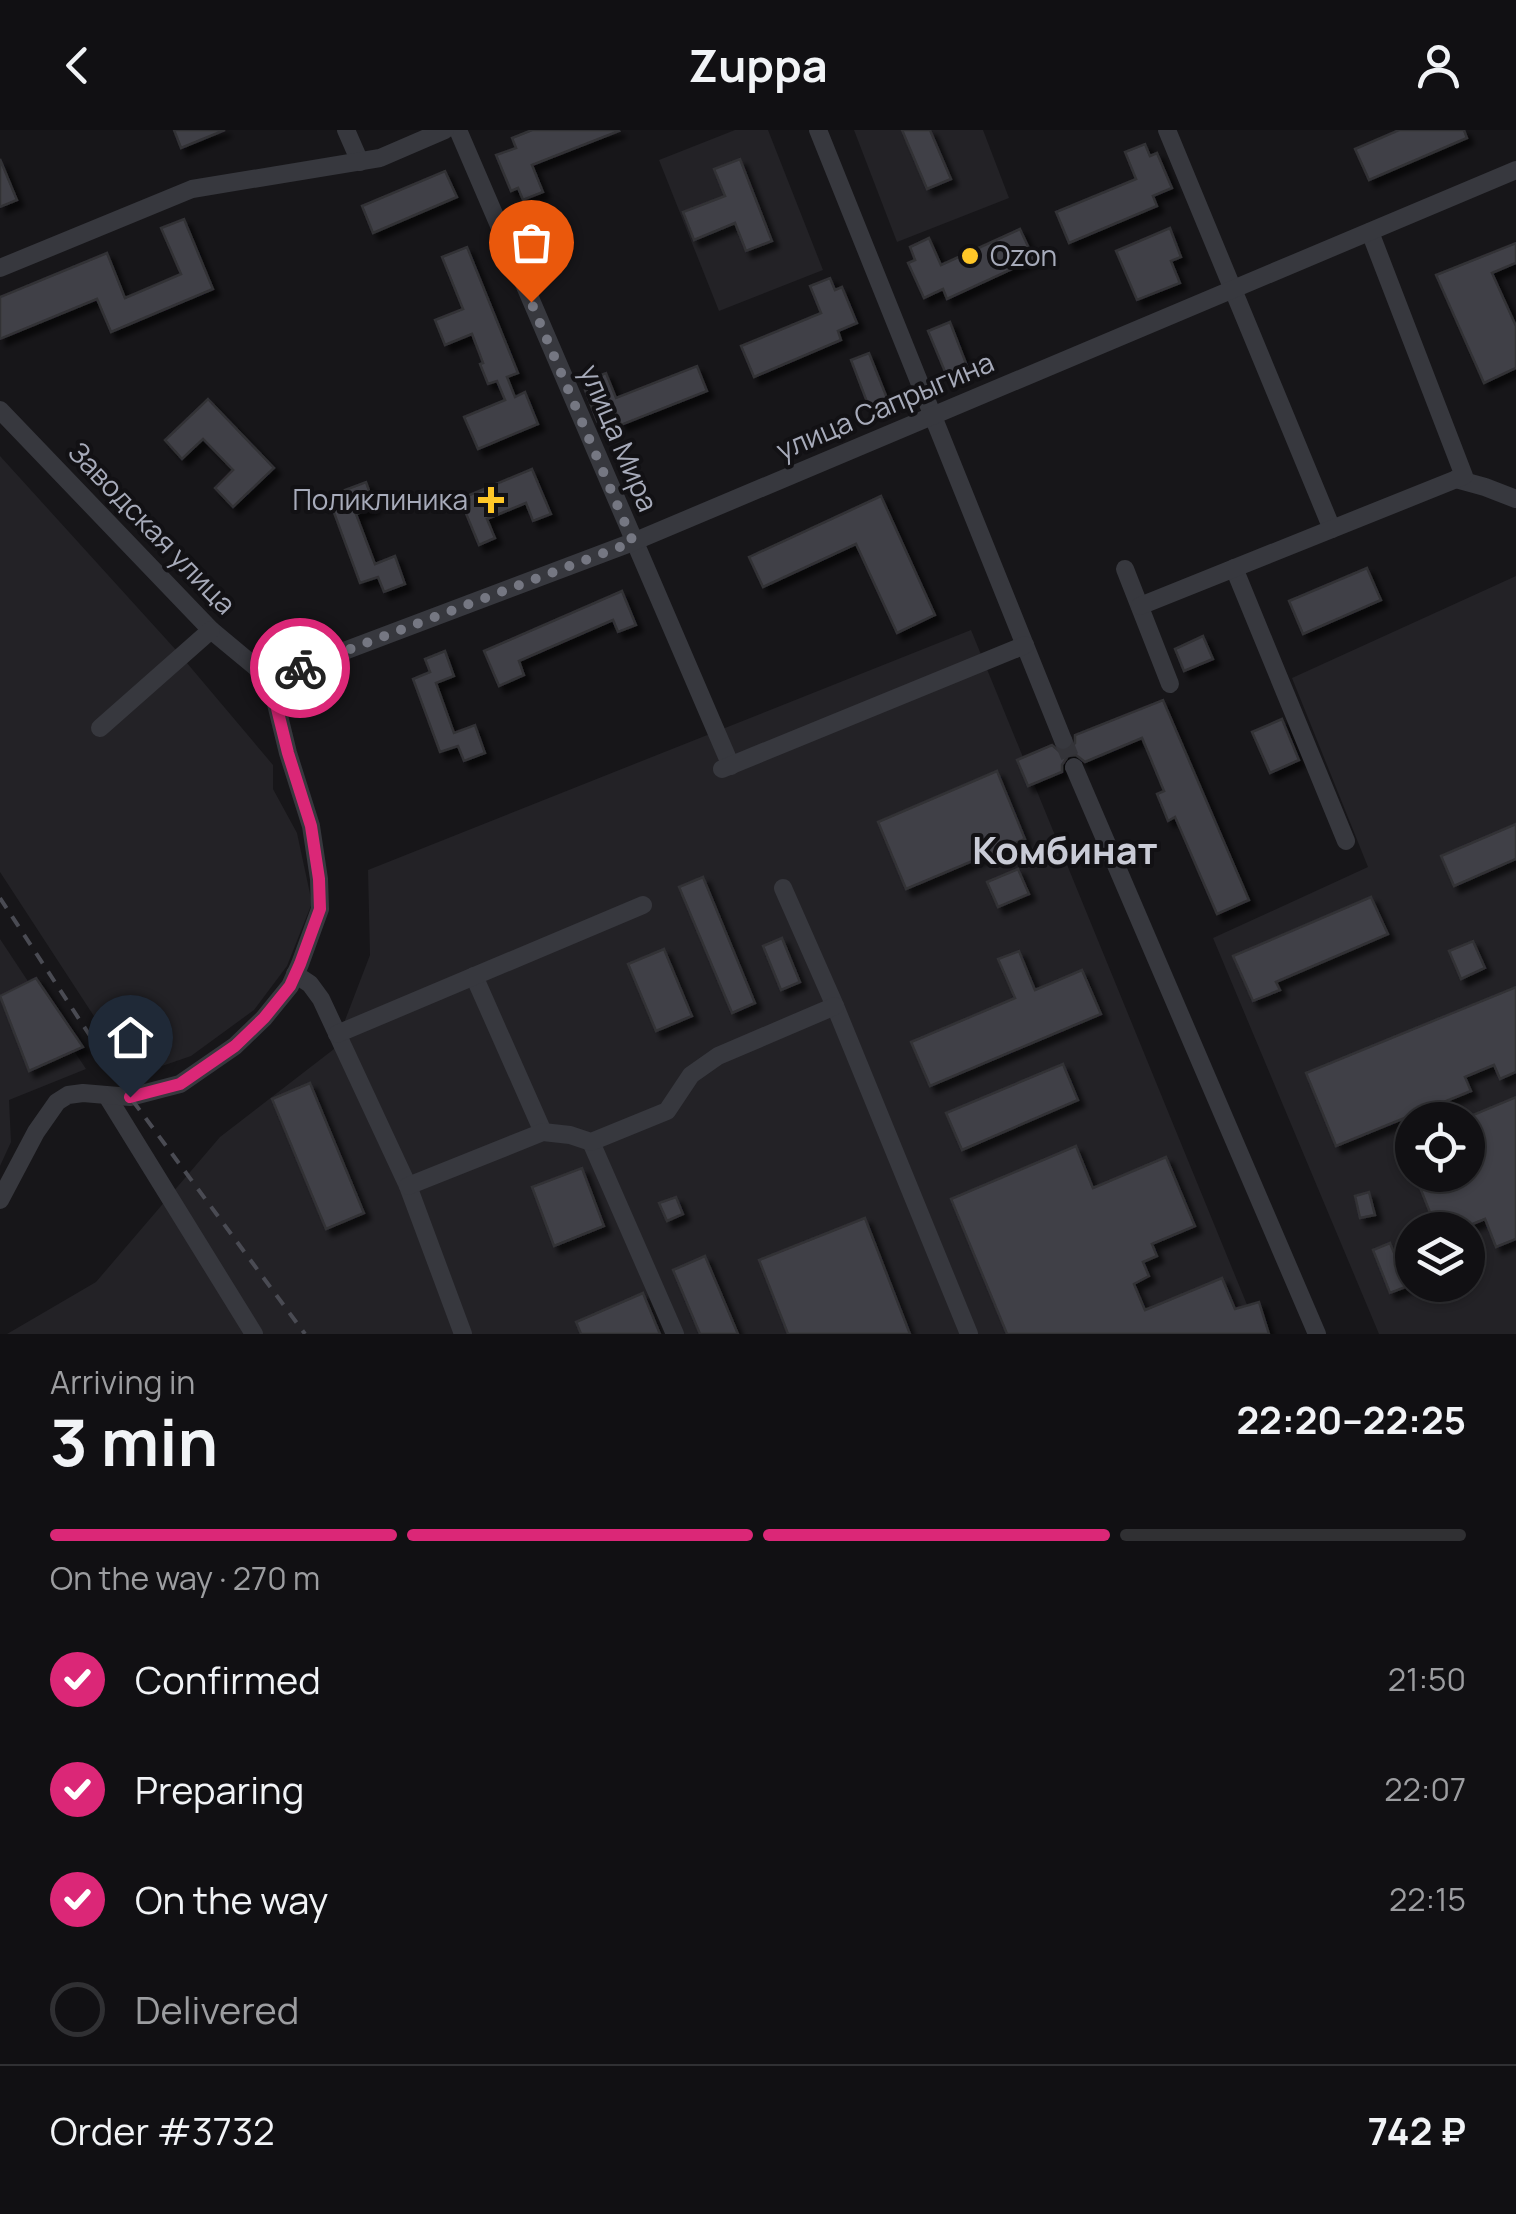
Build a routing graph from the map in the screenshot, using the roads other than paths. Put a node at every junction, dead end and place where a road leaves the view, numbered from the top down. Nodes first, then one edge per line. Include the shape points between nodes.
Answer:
1 (346, 130) edge
2 (445, 130) edge
3 (458, 130) edge
4 (818, 130) edge
5 (1167, 130) edge
6 (360, 162) junction
7 (1516, 170) edge
8 (1370, 232) junction
9 (0, 268) edge
10 (1233, 290) junction
11 (0, 410) edge
12 (933, 416) junction
13 (1460, 477) junction
14 (1516, 499) edge
15 (1332, 529) junction
16 (633, 542) junction
17 (1125, 568) dead end
18 (1234, 568) junction
19 (1140, 606) junction
20 (211, 630) junction
21 (1025, 646) junction
22 (270, 680) junction
23 (1170, 684) dead end
24 (100, 728) dead end
25 (1064, 740) tunnel mouth
26 (1074, 767) tunnel mouth
27 (1346, 840) dead end
28 (783, 888) dead end
29 (643, 905) dead end
30 (295, 974) junction
31 (474, 976) junction
32 (835, 1006) junction
33 (337, 1034) junction
34 (108, 1096) junction
35 (542, 1132) junction
36 (591, 1142) junction
37 (408, 1186) junction
38 (0, 1200) edge
39 (254, 1334) edge
40 (463, 1334) edge
41 (675, 1334) edge
42 (969, 1334) edge
43 (1317, 1334) edge

1 - 6 street
2 - 6 street
3 - 16 street, улица Мира
4 - 12 street
5 - 10 street
6 - 9 street via 192,190
7 - 8 street, улица Сапрыгина
8 - 10 street, улица Сапрыгина
8 - 13 street
10 - 12 street, улица Сапрыгина
10 - 15 street
11 - 20 street, Заводская улица
12 - 16 street, улица Сапрыгина
12 - 21 street
13 - 14 street
13 - 15 street
15 - 18 street
16 - 21 street, улица Мира via 726,767
16 - 22 street, улица Сапрыгина
17 - 19 street
18 - 19 street
18 - 27 street
19 - 23 street
20 - 22 street, Заводская улица
20 - 24 street
21 - 25 street
22 - 30 street via 319,879 320,909
26 - 43 street
28 - 32 street
29 - 31 street
30 - 33 street via 321,998
30 - 34 street via 264,1018 210,1066 155,1092
31 - 33 street
31 - 35 street
32 - 36 street via 718,1056 690,1074 666,1111
32 - 42 street
33 - 37 street
34 - 38 street via 83,1093 56,1102
34 - 39 street
35 - 36 street
35 - 37 street
36 - 41 street
37 - 40 street

